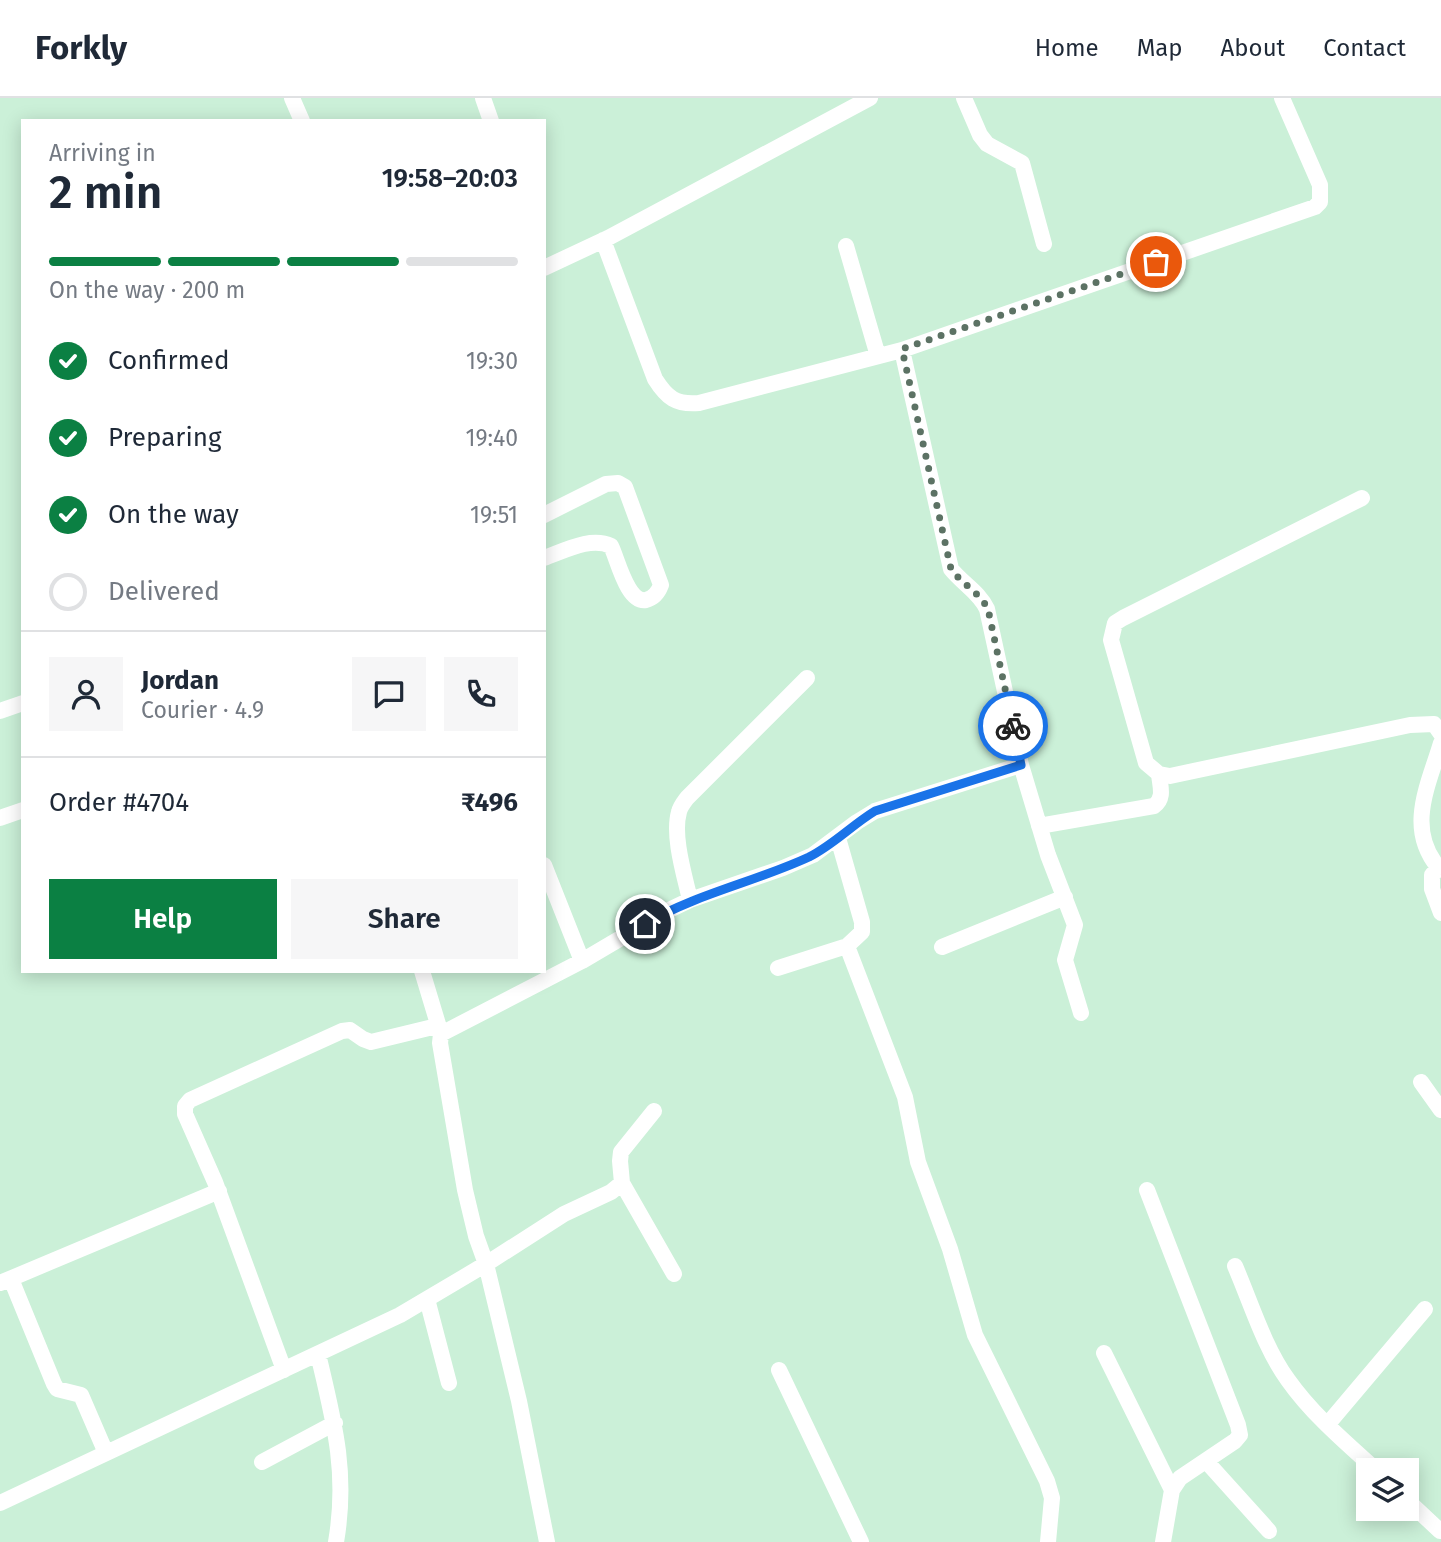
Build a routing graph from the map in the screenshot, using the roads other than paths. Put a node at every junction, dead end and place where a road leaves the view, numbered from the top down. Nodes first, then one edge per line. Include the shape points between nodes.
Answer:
1 (292, 98) edge
2 (483, 98) edge
3 (870, 98) edge
4 (964, 98) edge
5 (1282, 98) edge
6 (301, 119) edge
7 (490, 119) edge
8 (603, 240) junction
9 (1044, 244) dead end
10 (846, 246) dead end
11 (546, 267) edge
12 (902, 349) junction
13 (878, 356) junction
14 (1362, 499) dead end
15 (546, 514) edge
16 (546, 557) edge
17 (807, 678) dead end
18 (21, 704) edge
19 (0, 711) edge
20 (1441, 734) edge
21 (1441, 743) edge
22 (1021, 765) junction
23 (1159, 774) junction
24 (21, 811) edge
25 (0, 818) edge
26 (1039, 826) junction
27 (838, 838) junction
28 (1439, 867) edge
29 (546, 870) edge
30 (1065, 897) junction
31 (690, 900) junction
32 (1441, 913) edge
33 (846, 946) junction
34 (942, 947) dead end
35 (582, 961) junction
36 (778, 968) dead end
37 (423, 973) edge
38 (1081, 1013) dead end
39 (439, 1030) junction
40 (1421, 1082) dead end
41 (1441, 1110) edge
42 (654, 1111) dead end
43 (622, 1183) junction
44 (1147, 1190) dead end
45 (219, 1191) junction
46 (486, 1264) junction
47 (1235, 1266) dead end
48 (674, 1274) dead end
49 (6, 1281) edge
50 (427, 1299) junction
51 (1425, 1309) dead end
52 (1104, 1353) dead end
53 (318, 1354) junction
54 (284, 1370) junction
55 (779, 1370) dead end
56 (449, 1383) dead end
57 (334, 1423) junction
58 (1327, 1425) junction
59 (107, 1453) junction
60 (1363, 1458) edge
61 (1206, 1461) junction
62 (262, 1462) dead end
63 (1172, 1490) junction
64 (0, 1503) edge
65 (1419, 1514) edge
66 (1269, 1531) dead end
67 (1437, 1535) edge
68 (336, 1542) edge
69 (547, 1542) edge
70 (861, 1542) edge
71 (1048, 1542) edge
72 (1163, 1542) edge

1 - 6 street
2 - 7 street
3 - 8 street
4 - 9 street via 988,144 1022,163
5 - 12 street via 1320,185 1320,202 1315,208
8 - 11 street
8 - 13 street via 655,379 674,401 699,403
10 - 13 street
12 - 13 street
12 - 22 street via 951,569 960,582 981,596 988,609
14 - 23 street via 1115,624 1111,640 1146,763
15 - 16 street via 606,484 625,487 659,573 659,593 650,599 634,597 611,546 602,541
17 - 31 street via 679,811 679,849
18 - 19 street
20 - 23 street via 1434,724 1410,725 1170,776
21 - 28 street via 1421,812 1423,842
22 - 26 street
22 - 27 street via 875,811
23 - 26 street via 1161,796 1154,806
24 - 25 street
26 - 30 street
27 - 31 street via 783,868
27 - 33 street via 862,922 862,932
28 - 32 street via 1431,881
29 - 35 street
30 - 34 street
30 - 38 street via 1075,925 1065,960
31 - 35 street
33 - 36 street
33 - 71 street via 905,1097 918,1162 975,1335 1047,1481 1052,1498
35 - 39 street
37 - 39 street
39 - 45 street via 371,1042 350,1030 342,1031 190,1100 186,1114
39 - 46 street via 465,1190
40 - 41 street
42 - 43 street via 621,1152
43 - 46 street
43 - 48 street
44 - 61 street via 1238,1424 1240,1435 1235,1441
45 - 49 street
45 - 54 street
46 - 50 street
46 - 69 street
47 - 58 street via 1287,1378
49 - 59 street via 54,1384 81,1395
50 - 53 street
50 - 56 street
51 - 58 street
52 - 63 street
53 - 54 street
53 - 57 street
54 - 59 street
55 - 70 street
57 - 62 street
57 - 68 street via 342,1494
58 - 60 street
59 - 64 street
61 - 63 street via 1180,1478
61 - 66 street
63 - 72 street
65 - 67 street

